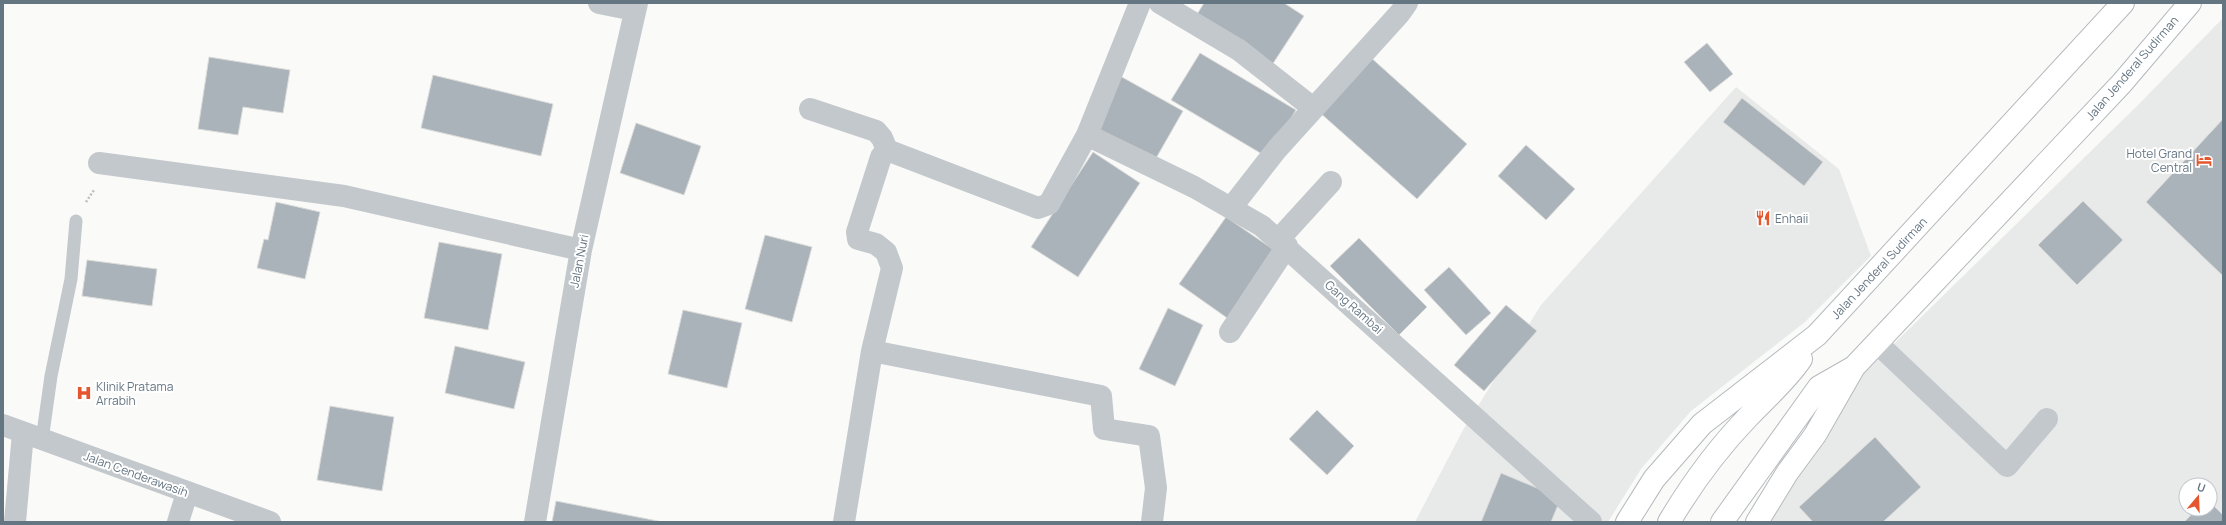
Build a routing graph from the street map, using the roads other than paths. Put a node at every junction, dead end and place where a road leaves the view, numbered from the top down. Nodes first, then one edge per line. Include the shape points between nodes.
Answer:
1 (599, 3) edge
2 (1140, 3) edge
3 (1160, 3) edge
4 (1406, 3) edge
5 (2123, 3) edge
6 (2190, 3) edge
7 (636, 6) edge
8 (1313, 108) junction
9 (810, 109) dead end
10 (1087, 135) junction
11 (887, 150) junction
12 (99, 163) road end
13 (1331, 182) dead end
14 (1231, 208) junction
15 (76, 221) road end
16 (1283, 243) junction
17 (581, 250) junction
18 (1230, 332) dead end
19 (1817, 335) junction
20 (1877, 343) junction
21 (872, 351) junction
22 (1854, 367) junction
23 (2047, 419) dead end
24 (3, 425) edge
25 (33, 436) junction
26 (187, 493) junction
27 (15, 522) edge
28 (178, 522) edge
29 (270, 522) edge
30 (535, 522) edge
31 (844, 522) edge
32 (1152, 522) edge
33 (1591, 522) edge
34 (1627, 522) edge
35 (1670, 522) edge
36 (1722, 522) edge
37 (1757, 522) edge

1 - 7 street
2 - 10 street
3 - 8 street via 1239,50
4 - 8 street via 1400,13
5 - 19 main road, Jalan Jenderal Sudirman
6 - 20 main road, Jalan Jenderal Sudirman via 2122,83
7 - 17 street, Jalan Nuri
8 - 14 street
9 - 11 street via 876,131
10 - 11 street via 1049,204 1038,208
10 - 14 street, Gang Rambai via 1194,187
11 - 21 street via 881,156 857,232 858,239 876,244 886,252 892,268
12 - 17 street via 344,196
13 - 16 street
14 - 16 street, Gang Rambai via 1262,226
15 - 25 lane via 71,279 51,376
16 - 18 street
16 - 33 street, Gang Rambai
17 - 30 street, Jalan Nuri
19 - 34 main road, Jalan Jenderal Sudirman via 1702,424 1654,479
19 - 35 main road via 1795,368 1714,457
20 - 22 main road, Jalan Jenderal Sudirman
20 - 23 street via 2007,466
21 - 31 street
21 - 32 street via 1101,396 1104,429 1149,436 1156,488
22 - 36 main road via 1819,388
22 - 37 main road, Jalan Jenderal Sudirman via 1815,435 1787,473
24 - 25 street, Jalan Cenderawasih
25 - 26 street, Jalan Cenderawasih
25 - 27 street
26 - 28 street
26 - 29 street, Jalan Cenderawasih

